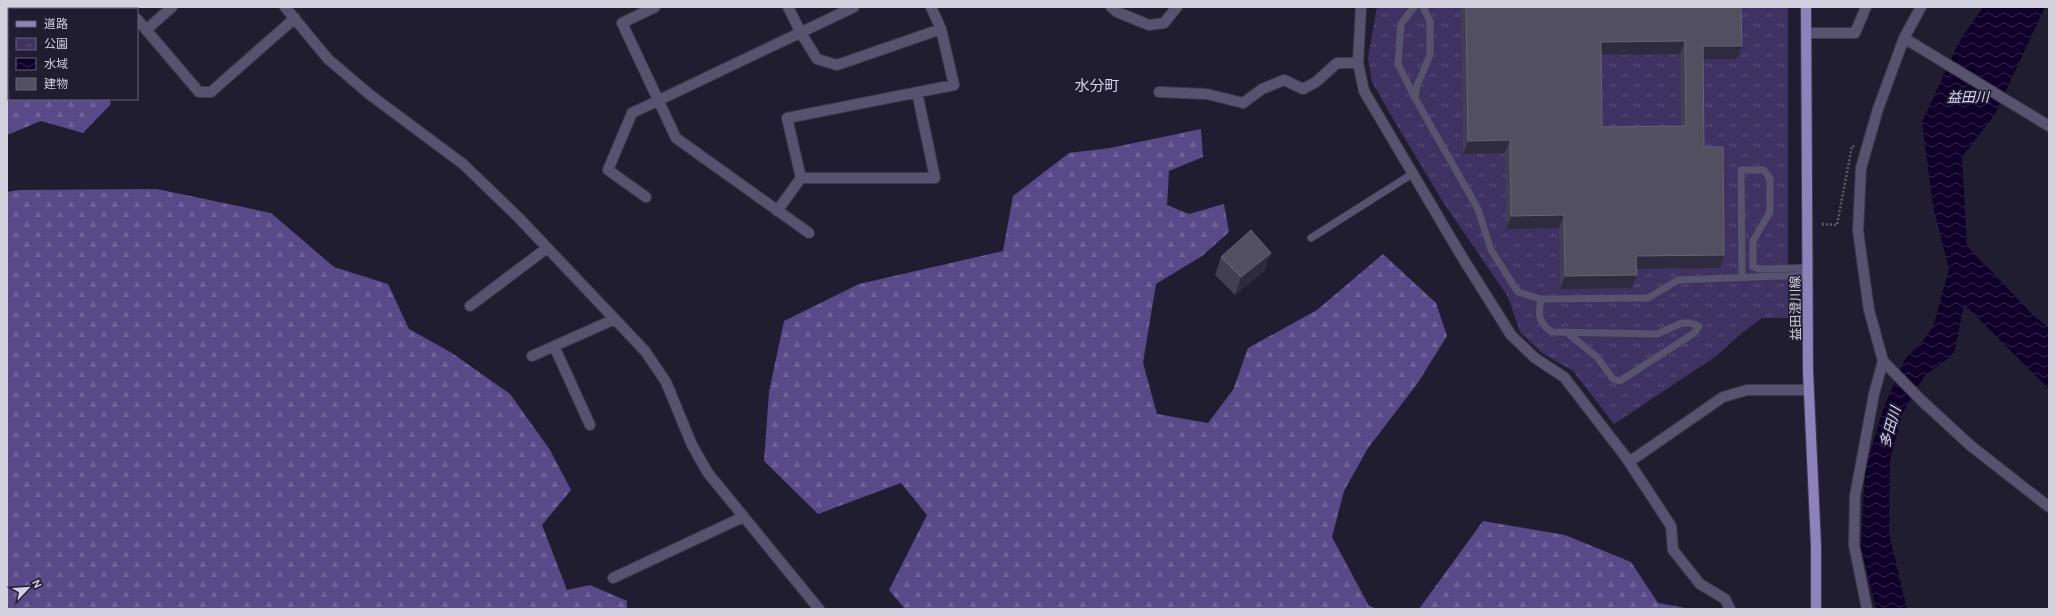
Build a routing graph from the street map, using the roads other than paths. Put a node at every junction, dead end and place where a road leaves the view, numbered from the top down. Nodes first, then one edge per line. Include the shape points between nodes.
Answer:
1 (172, 7) edge
2 (285, 7) edge
3 (655, 7) edge
4 (788, 7) edge
5 (854, 7) edge
6 (1177, 7) edge
7 (1362, 7) edge
8 (1414, 7) edge
9 (1423, 7) edge
10 (1806, 7) edge
11 (1866, 7) edge
12 (1921, 7) edge
13 (933, 8) edge
14 (1116, 9) edge
15 (295, 18) junction
16 (138, 20) edge
17 (146, 30) junction
18 (940, 30) junction
19 (800, 33) junction
20 (1806, 33) junction
21 (1904, 38) junction
22 (1358, 63) junction
23 (917, 92) junction
24 (1159, 92) dead end
25 (1415, 98) junction
26 (658, 100) junction
27 (2049, 126) edge
28 (1412, 174) junction
29 (801, 178) junction
30 (646, 197) dead end
31 (777, 211) junction
32 (809, 233) dead end
33 (1311, 238) dead end
34 (547, 248) junction
35 (1808, 272) junction
36 (1742, 278) junction
37 (1541, 299) junction
38 (470, 306) dead end
39 (615, 319) junction
40 (1566, 332) junction
41 (554, 346) junction
42 (532, 356) dead end
43 (1882, 361) junction
44 (1809, 390) junction
45 (590, 425) dead end
46 (1629, 462) junction
47 (2049, 507) edge
48 (742, 517) junction
49 (613, 578) dead end
50 (819, 609) edge
51 (1730, 609) edge
52 (1816, 609) edge
53 (1867, 609) edge

1 - 17 street
2 - 15 street
3 - 26 street via 622,23
4 - 19 street
5 - 19 street
6 - 14 street via 1164,23 1149,25
7 - 22 street
8 - 25 lane via 1400,24 1398,64
9 - 25 lane via 1430,21 1430,55 1417,86
10 - 20 main road, 益田澄川線
11 - 20 street via 1855,33
12 - 21 street
13 - 18 street
15 - 17 street via 211,92 199,92
15 - 34 street via 328,59 369,94 463,164
16 - 17 street
18 - 19 street via 837,65 817,59
18 - 23 street via 954,85
19 - 26 street
20 - 35 main road, 益田澄川線
21 - 27 street
21 - 43 street via 1878,108 1861,168 1858,231 1869,310
22 - 24 street via 1337,64 1316,82 1303,89 1284,80 1262,89 1243,103 1207,94
22 - 28 street via 1364,91
23 - 29 street via 787,118
23 - 29 street via 935,178
25 - 37 lane via 1478,208 1491,250 1518,292
26 - 30 street via 632,113 608,170
26 - 31 street via 676,138
28 - 33 lane
28 - 46 street via 1511,335 1535,358 1564,378
29 - 31 street
31 - 32 street
34 - 38 street
34 - 39 street
35 - 36 lane
35 - 36 lane via 1753,267 1753,241 1770,212 1770,179 1764,170 1741,170
35 - 44 main road, 益田澄川線
36 - 37 lane via 1678,280 1648,298
37 - 40 lane via 1538,313 1542,326 1552,332
39 - 41 street
39 - 48 street via 645,351 666,382 692,445 708,473
40 - 40 lane via 1658,334 1682,323 1699,326 1694,333 1620,381 1613,379 1597,357
41 - 42 street
41 - 45 street
43 - 47 street via 1971,446
43 - 53 street via 1855,496 1854,545
44 - 46 street via 1747,390 1724,397
44 - 52 main road, 益田澄川線 via 1816,546
46 - 51 street via 1670,526 1673,550 1700,584 1725,599
48 - 49 street
48 - 50 street

